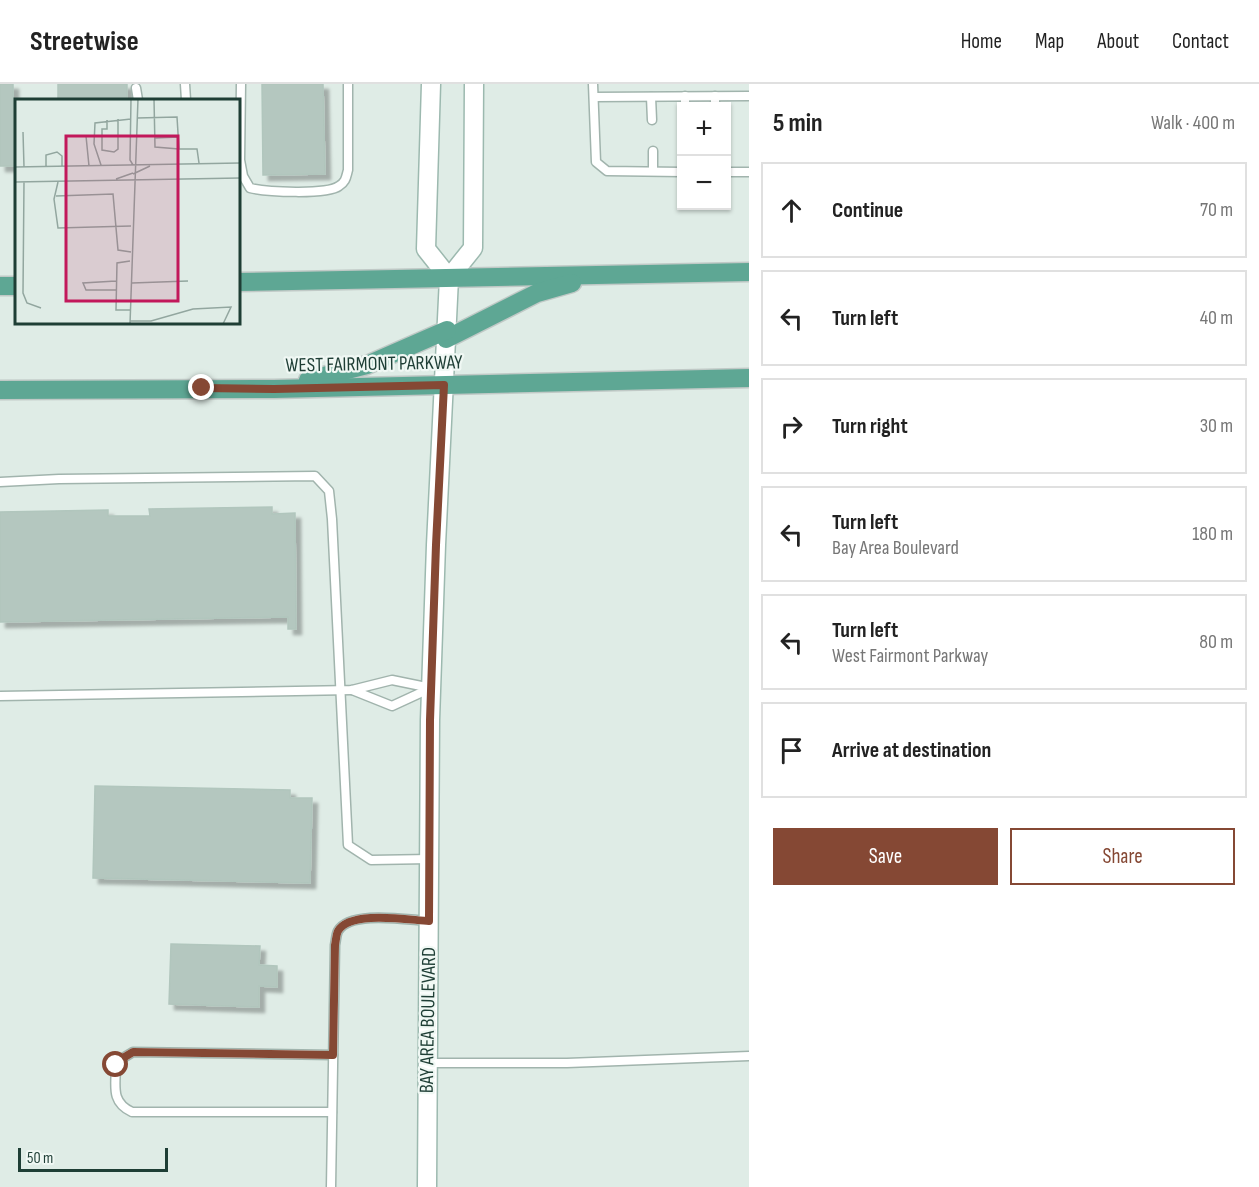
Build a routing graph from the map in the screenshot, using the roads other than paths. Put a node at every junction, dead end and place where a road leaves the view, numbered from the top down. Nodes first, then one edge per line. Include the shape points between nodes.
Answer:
1 (185, 84) edge
2 (241, 84) edge
3 (348, 84) edge
4 (431, 84) edge
5 (474, 84) edge
6 (594, 84) edge
7 (136, 88) dead end
8 (651, 96) junction
9 (685, 96) junction
10 (715, 96) junction
11 (749, 96) edge
12 (594, 97) junction
13 (138, 99) edge
14 (186, 99) edge
15 (685, 102) edge
16 (715, 102) edge
17 (652, 120) dead end
18 (652, 151) dead end
19 (652, 171) junction
20 (677, 172) edge
21 (731, 172) edge
22 (749, 172) edge
23 (749, 272) edge
24 (600, 275) junction
25 (449, 278) junction
26 (240, 282) edge
27 (446, 334) junction
28 (749, 378) edge
29 (444, 385) junction
30 (274, 389) junction
31 (0, 390) edge
32 (0, 482) edge
33 (432, 688) junction
34 (340, 690) junction
35 (352, 690) junction
36 (0, 696) edge
37 (430, 859) junction
38 (429, 921) junction
39 (333, 1055) junction
40 (749, 1056) edge
41 (428, 1063) junction
42 (332, 1112) junction
43 (331, 1187) edge
44 (427, 1187) edge

1 - 14 lane
2 - 3 lane via 240,160 250,188 321,191 345,182
4 - 25 main road via 426,249
5 - 25 main road via 473,248
6 - 12 lane
7 - 13 lane
8 - 9 lane
8 - 12 lane
8 - 17 lane
9 - 10 lane
9 - 15 lane
10 - 11 lane
10 - 16 lane
12 - 19 lane via 596,162 607,171
18 - 19 lane
19 - 20 lane
21 - 22 lane
23 - 24 main road
24 - 25 main road
24 - 27 main road via 537,293
25 - 26 main road
25 - 27 main road, BAY AREA BOULEVARD
27 - 29 main road, BAY AREA BOULEVARD
27 - 30 main road via 367,365
28 - 29 main road, WEST FAIRMONT PARKWAY
29 - 30 main road, WEST FAIRMONT PARKWAY
29 - 33 main road, BAY AREA BOULEVARD
30 - 31 main road, WEST FAIRMONT PARKWAY
32 - 34 lane via 315,476 329,491
33 - 35 lane via 392,680
33 - 35 lane via 392,706
33 - 37 main road, BAY AREA BOULEVARD
34 - 35 lane
34 - 36 lane
34 - 37 lane via 348,845 371,860
37 - 38 main road, BAY AREA BOULEVARD
38 - 39 lane via 367,918 346,924 338,932
38 - 41 main road, BAY AREA BOULEVARD
39 - 42 lane
39 - 42 lane via 133,1052 116,1065 116,1098 132,1112
40 - 41 lane via 567,1063
41 - 44 main road, BAY AREA BOULEVARD
42 - 43 lane

